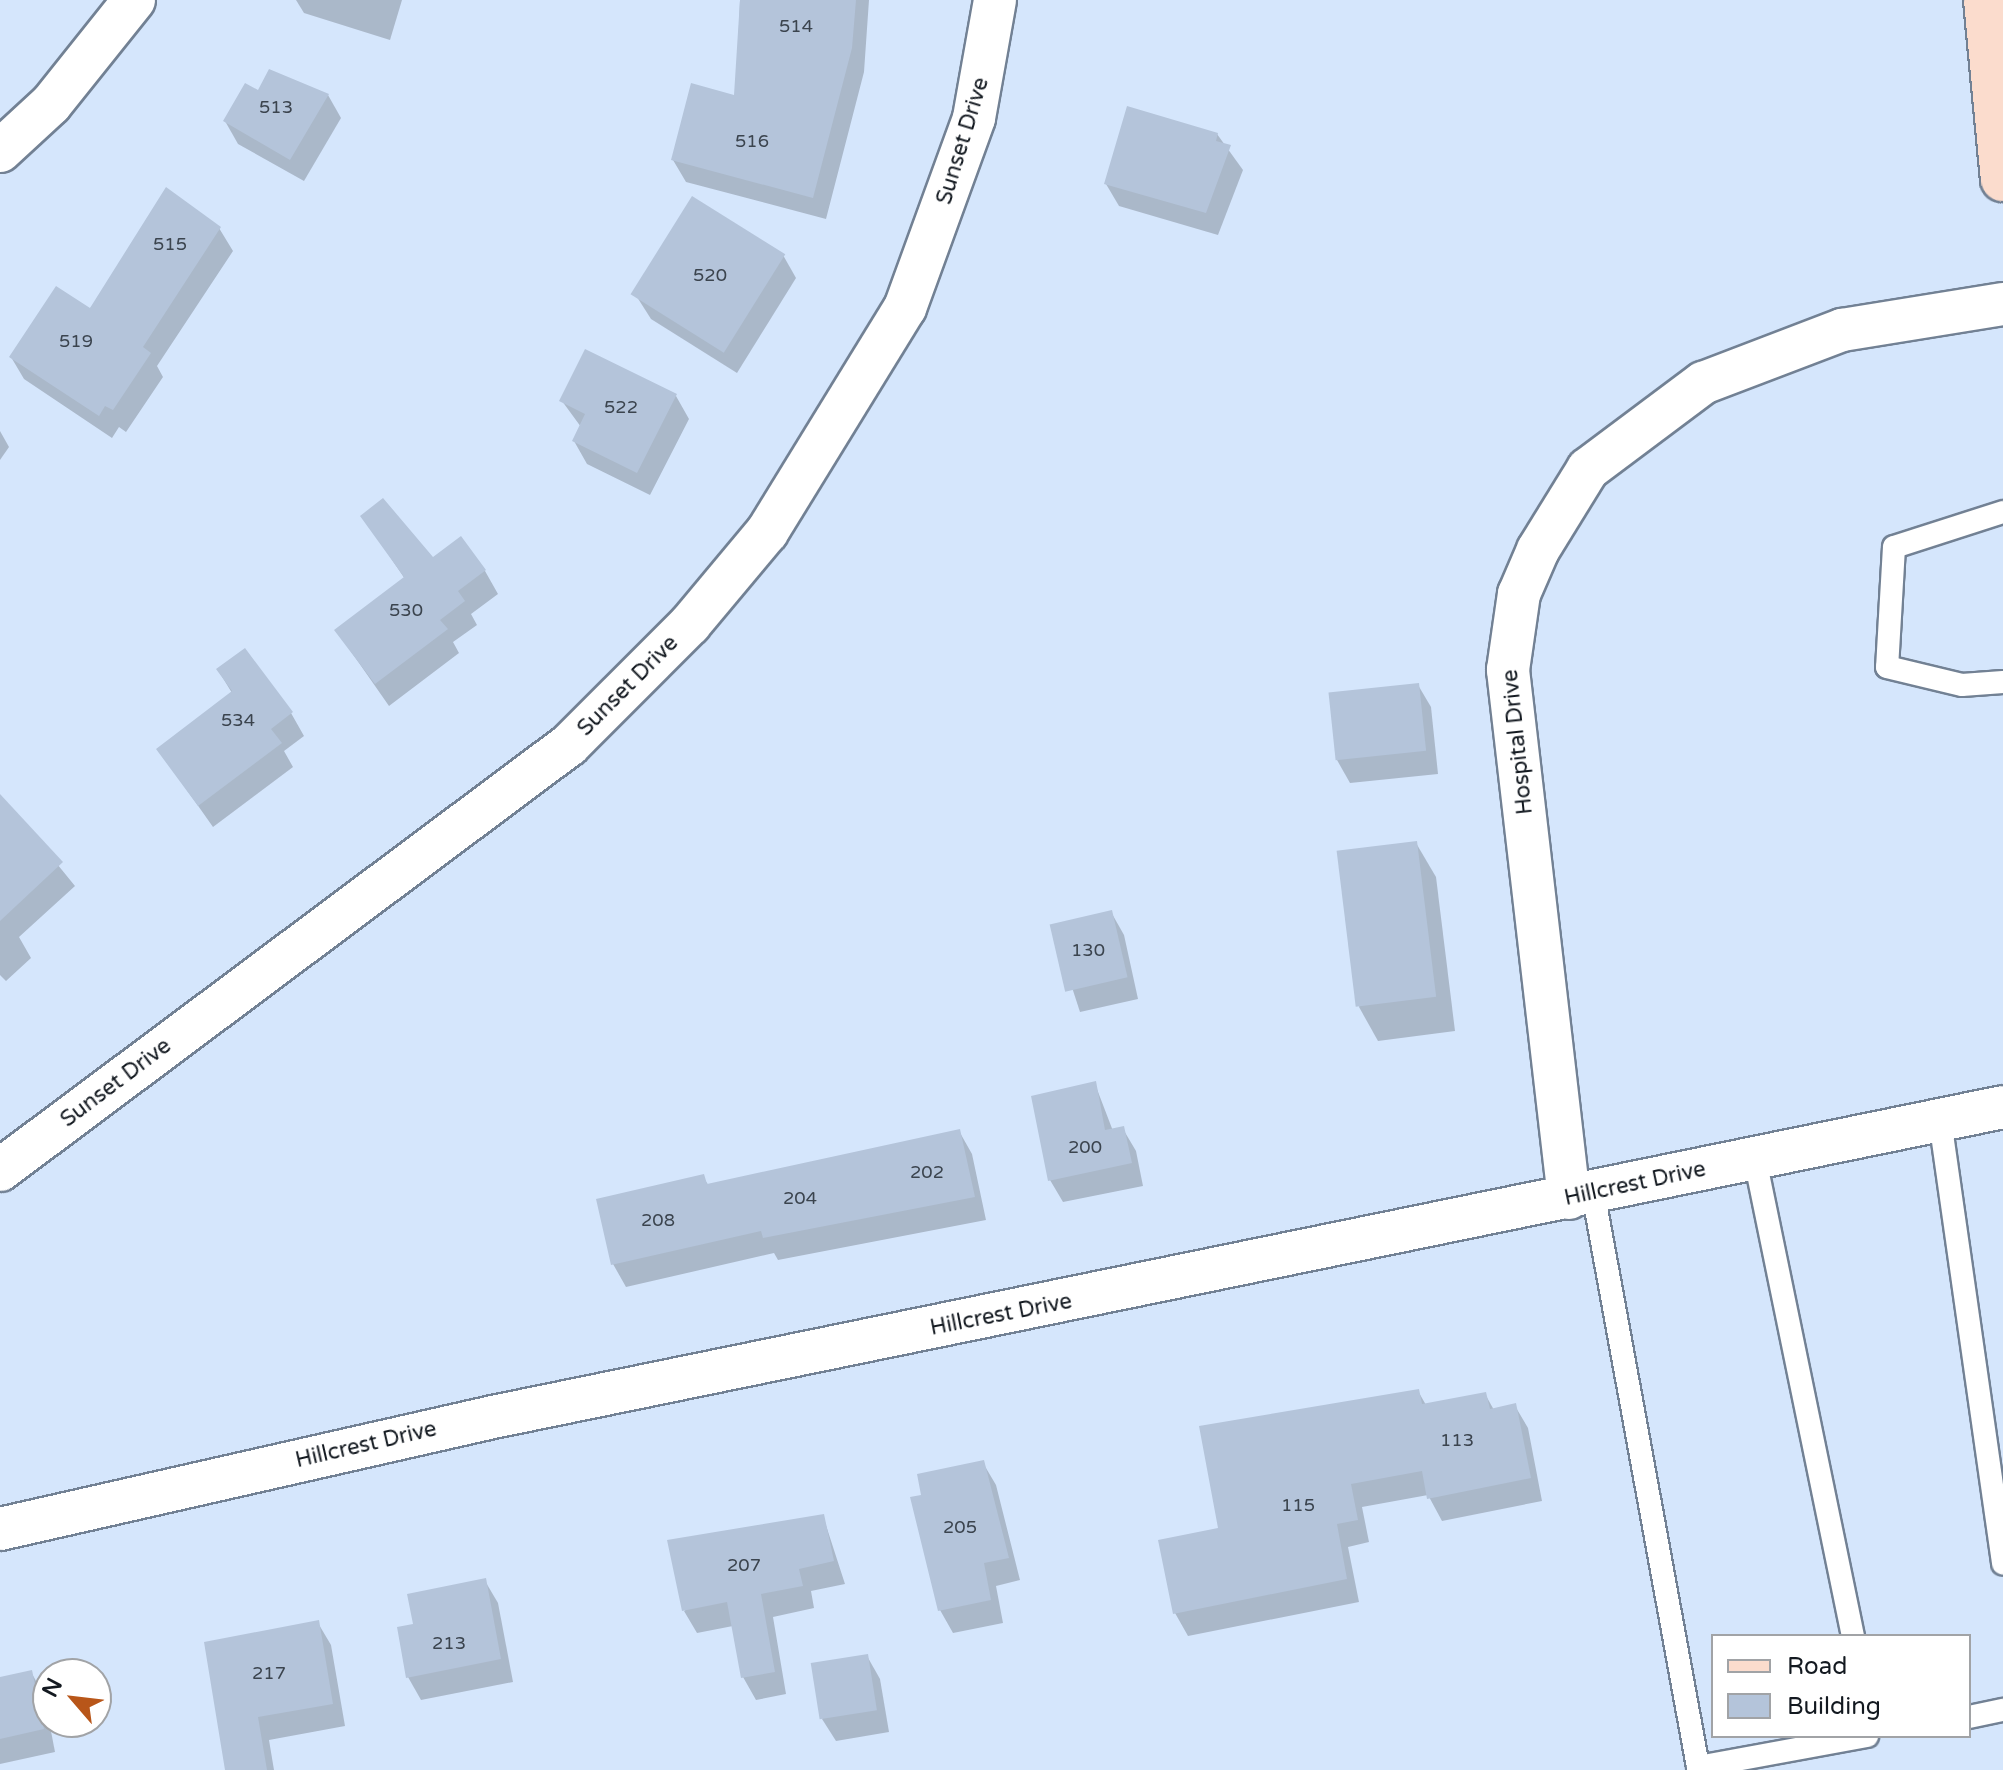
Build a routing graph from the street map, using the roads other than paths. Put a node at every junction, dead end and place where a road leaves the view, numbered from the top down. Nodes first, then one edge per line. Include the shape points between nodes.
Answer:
1 (134, 0) edge
2 (995, 0) edge
3 (1986, 0) edge
4 (0, 151) edge
5 (2003, 179) edge
6 (2003, 304) edge
7 (2003, 512) edge
8 (2003, 682) edge
9 (2003, 1107) edge
10 (1940, 1120) junction
11 (1755, 1159) junction
12 (0, 1170) edge
13 (1581, 1195) junction
14 (0, 1529) edge
15 (2003, 1564) edge
16 (1853, 1634) edge
17 (2003, 1710) edge
18 (1971, 1717) edge
19 (1856, 1738) edge
20 (1691, 1768) edge

1 - 4 street via 51,104
2 - 12 street, Sunset Drive via 974,118 905,308 767,532 699,612 569,745
3 - 5 main road
6 - 13 street, Hospital Drive via 1842,330 1703,383 1588,469 1538,550 1519,594 1508,670
7 - 8 lane via 1894,547 1887,667 1962,685
9 - 10 street, Hillcrest Drive
10 - 11 street, Hillcrest Drive
10 - 15 lane
11 - 13 street, Hillcrest Drive
11 - 16 lane
13 - 14 street, Hillcrest Drive via 493,1417
13 - 20 lane
17 - 18 lane
19 - 20 lane

